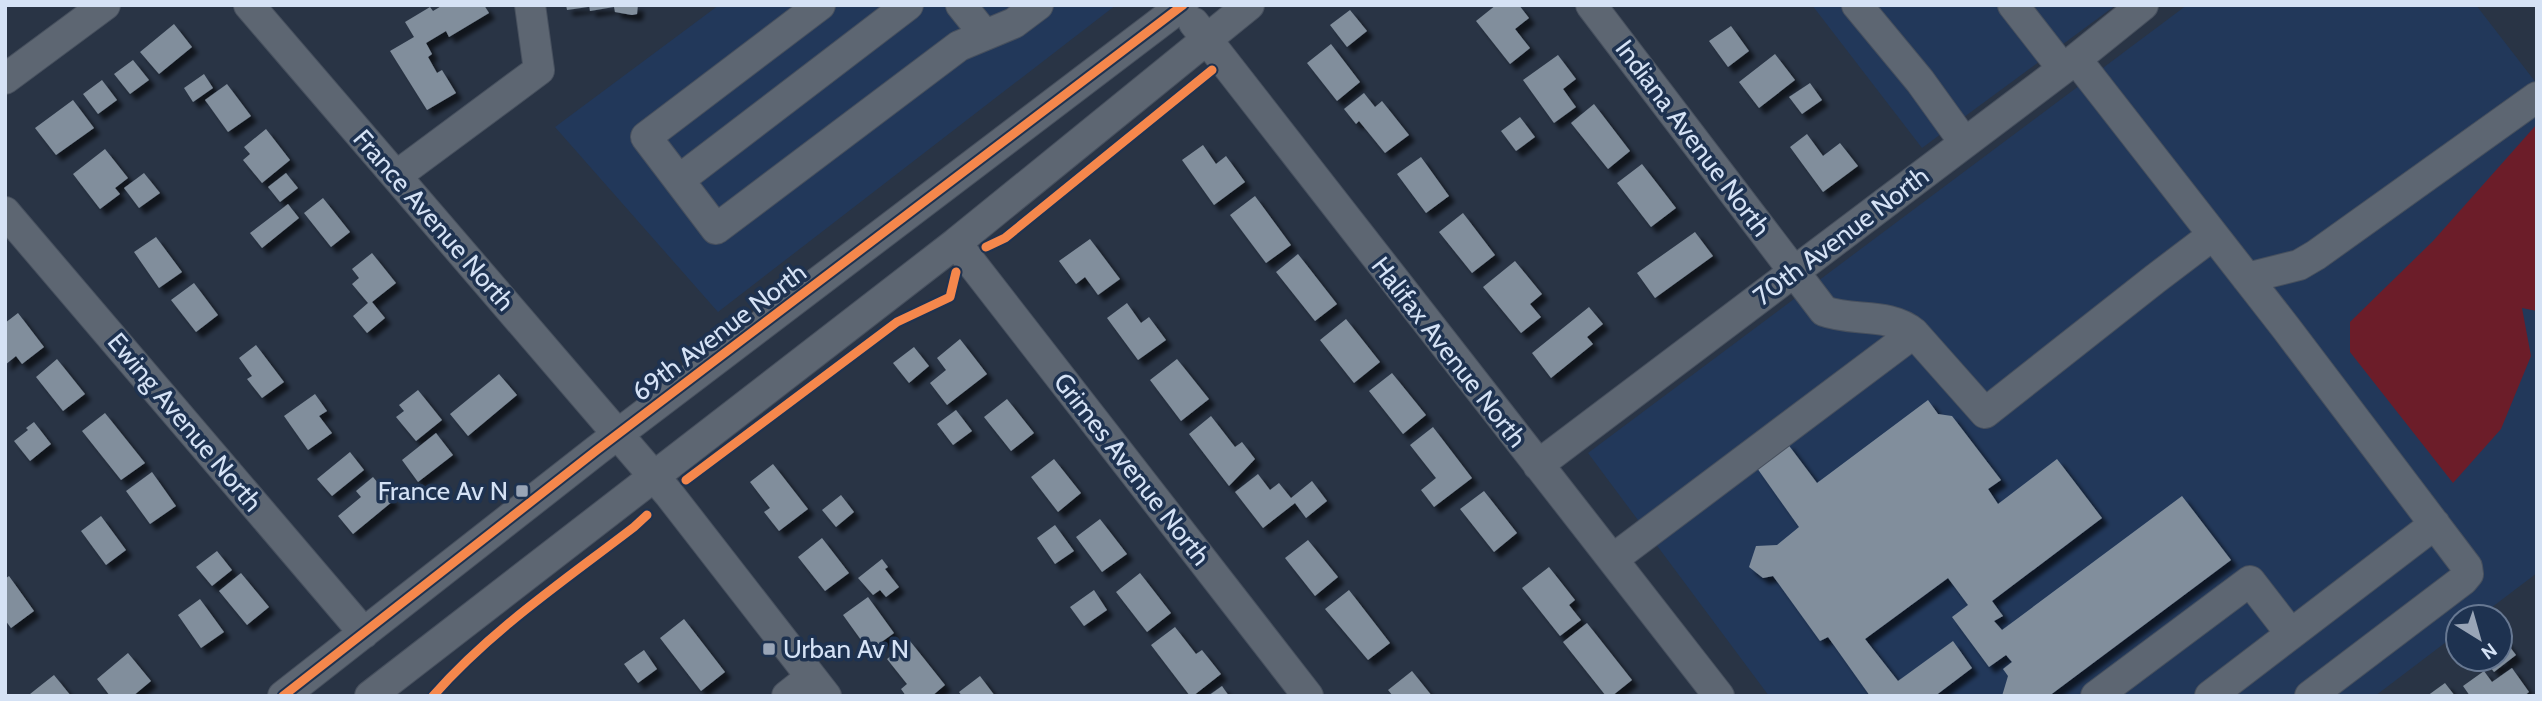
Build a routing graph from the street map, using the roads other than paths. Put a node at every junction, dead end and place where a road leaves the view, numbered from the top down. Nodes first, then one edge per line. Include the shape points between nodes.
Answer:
1 (105, 5) edge
2 (249, 5) edge
3 (530, 5) edge
4 (820, 5) edge
5 (908, 5) edge
6 (961, 5) edge
7 (1038, 5) edge
8 (1249, 5) edge
9 (1591, 5) edge
10 (1857, 5) edge
11 (2013, 5) edge
12 (2143, 5) edge
13 (1181, 6) edge
14 (985, 35) junction
15 (1206, 40) junction
16 (2069, 64) junction
17 (5, 79) edge
18 (2537, 97) edge
19 (1964, 142) junction
20 (396, 176) junction
21 (679, 180) junction
22 (5, 212) edge
23 (2213, 235) junction
24 (956, 243) junction
25 (1794, 271) junction
26 (2247, 278) junction
27 (1914, 333) junction
28 (618, 435) junction
29 (1538, 465) junction
30 (654, 477) junction
31 (2435, 524) junction
32 (1613, 559) junction
33 (364, 633) junction
34 (2291, 634) junction
35 (819, 687) edge
36 (284, 696) edge
37 (370, 696) edge
38 (787, 696) edge
39 (1308, 696) edge
40 (1719, 696) edge
41 (2096, 696) edge
42 (2210, 696) edge
43 (2310, 696) edge

1 - 17 street
2 - 20 street, France Avenue North
3 - 20 street via 539,70
4 - 21 street via 646,137
5 - 21 street
6 - 14 street
7 - 14 street via 1014,23
8 - 15 street
9 - 25 street, Indiana Avenue North
10 - 19 street
11 - 16 street
12 - 16 street, 70th Avenue North
13 - 15 street, Halifax Avenue North
13 - 28 street, 69th Avenue North
14 - 21 street via 959,46 716,229
15 - 24 street
15 - 29 street, Halifax Avenue North
16 - 19 street, 70th Avenue North
16 - 23 street
18 - 26 street via 2316,256
19 - 25 street, 70th Avenue North
20 - 28 street, France Avenue North
22 - 33 street, Ewing Avenue North
23 - 26 street
23 - 27 street via 1985,413
24 - 30 street
24 - 39 street, Grimes Avenue North
25 - 27 street, Indiana Avenue North via 1824,311 1840,317 1888,320
25 - 29 street, 70th Avenue North
26 - 31 street
27 - 32 street
28 - 30 street, France Avenue North
28 - 33 street, 69th Avenue North
29 - 32 street, Halifax Avenue North
30 - 35 street
30 - 37 street
31 - 34 street
31 - 43 street via 2468,574
32 - 40 street, Halifax Avenue North
33 - 36 street, 69th Avenue North
34 - 41 street via 2250,581
34 - 42 street
35 - 38 street

